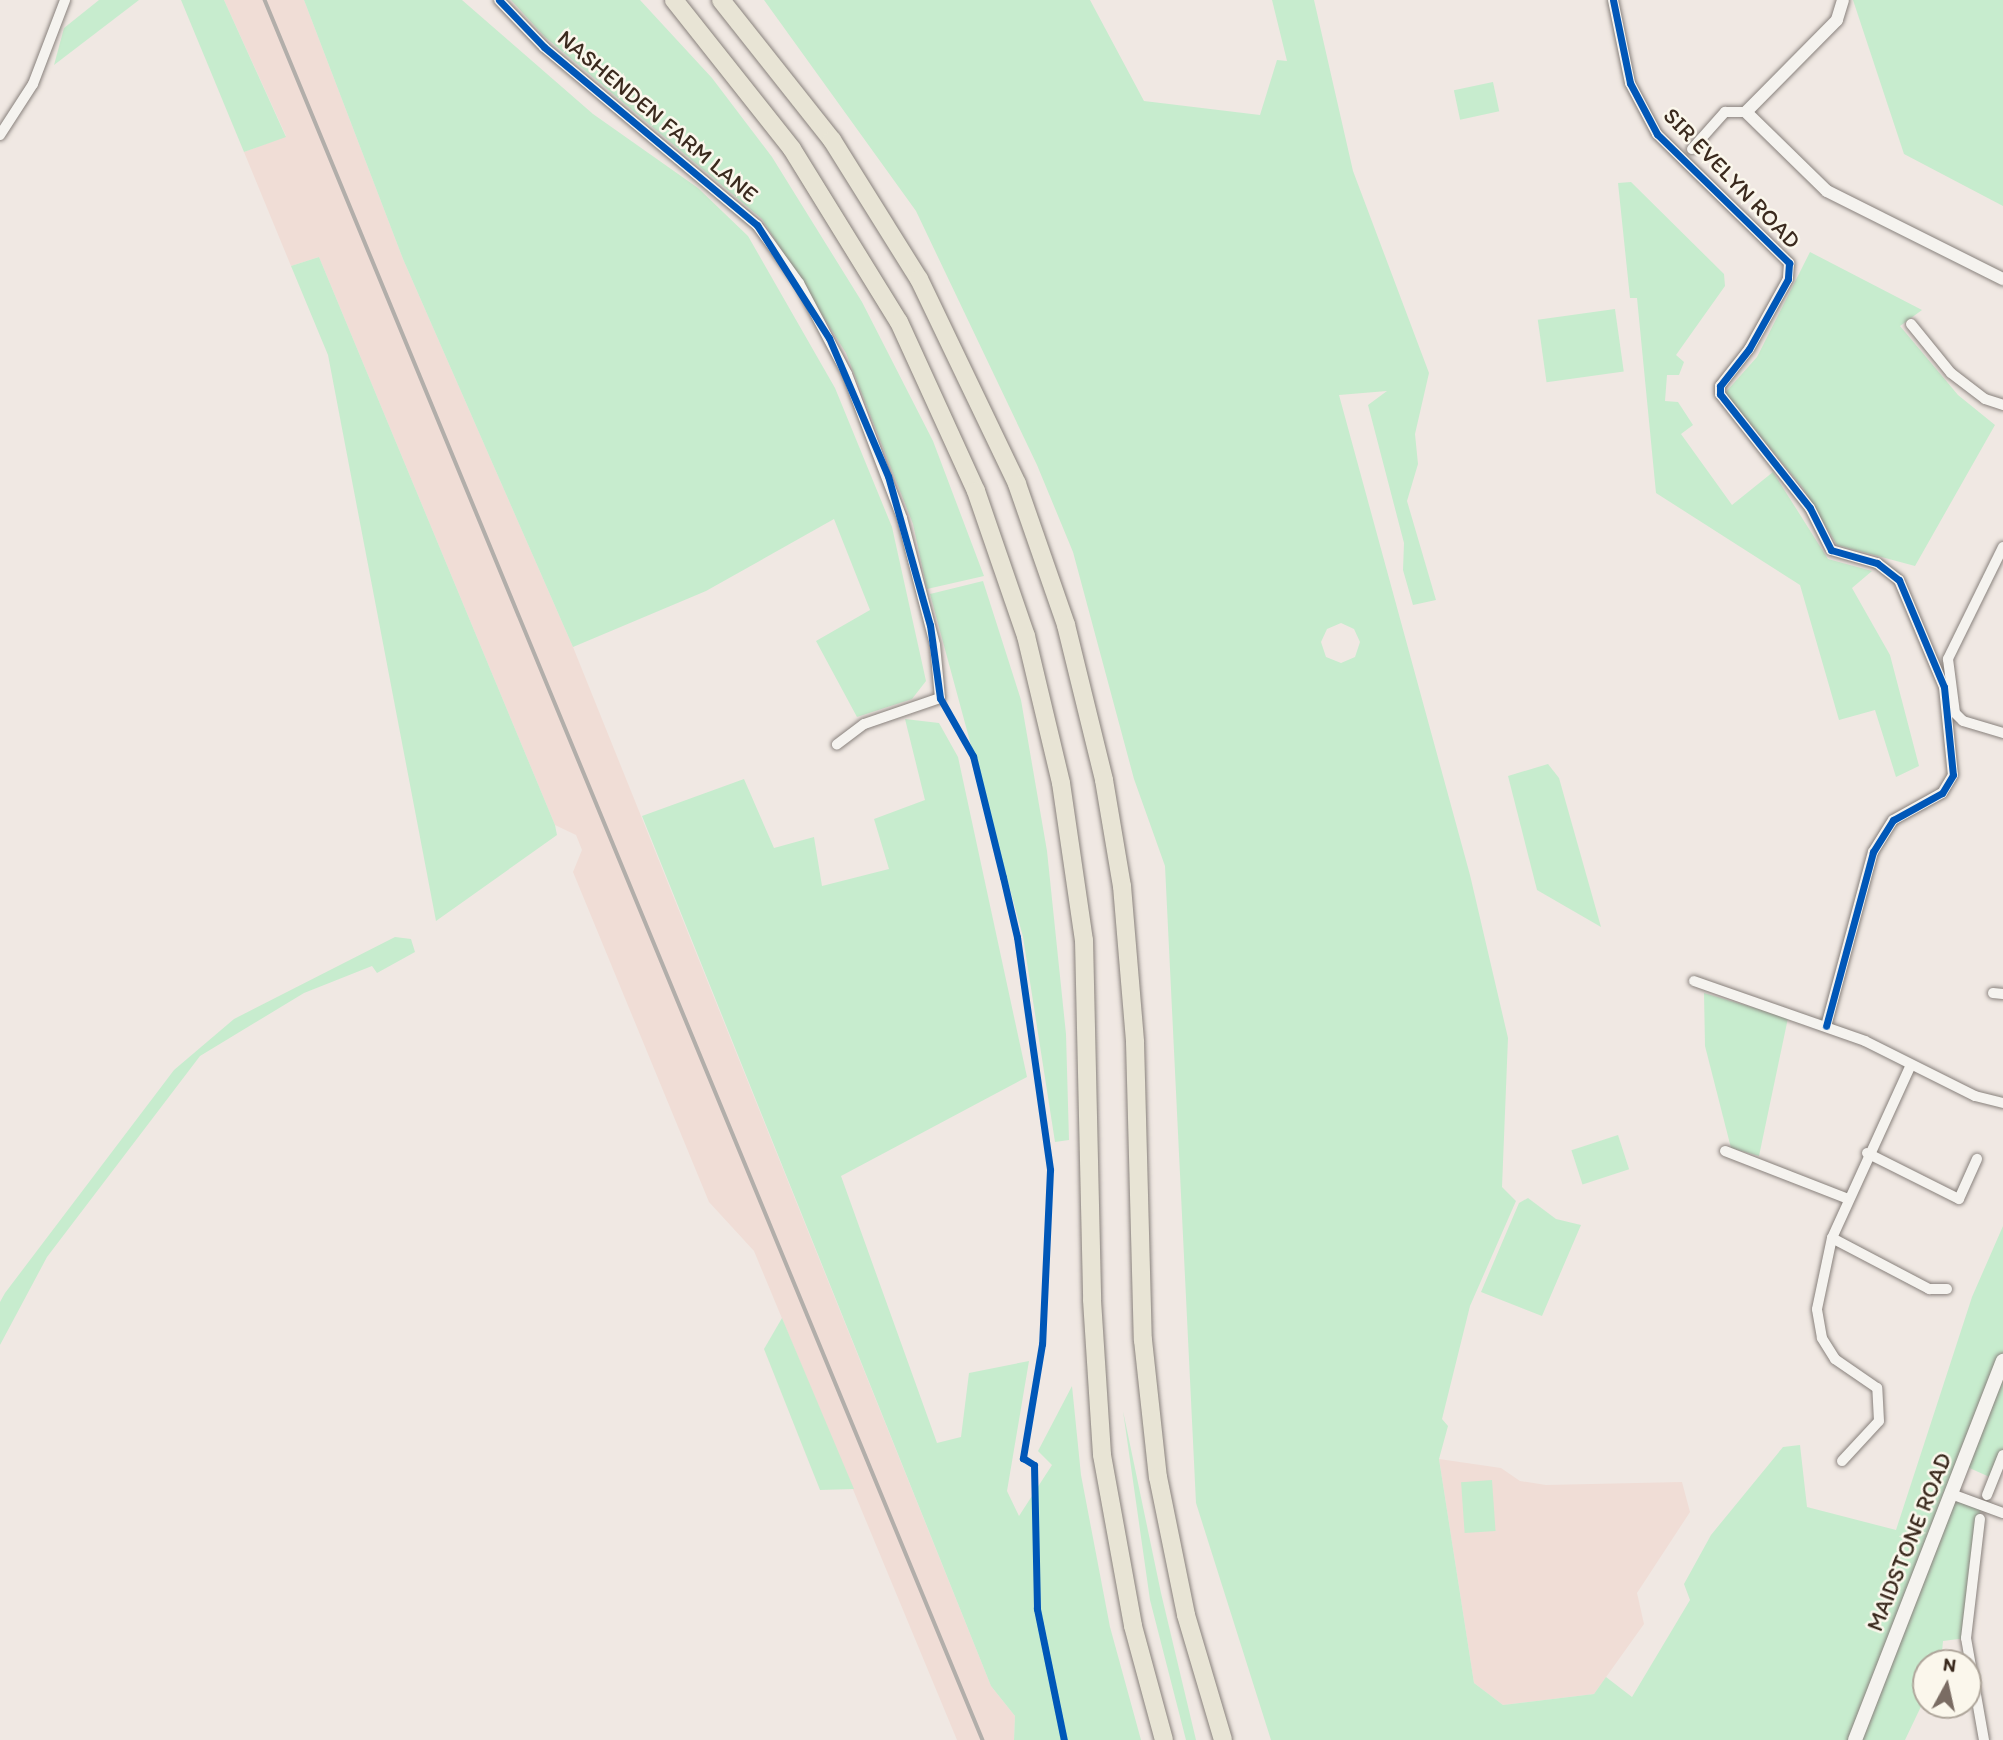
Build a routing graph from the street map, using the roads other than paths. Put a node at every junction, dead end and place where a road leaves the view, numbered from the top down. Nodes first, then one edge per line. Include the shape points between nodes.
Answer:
1 (65, 0) edge
2 (499, 0) edge
3 (674, 0) edge
4 (721, 0) edge
5 (1613, 0) edge
6 (1843, 0) edge
7 (1746, 112) junction
8 (0, 135) edge
9 (1692, 149) dead end
10 (2003, 279) edge
11 (1911, 324) dead end
12 (2003, 405) edge
13 (2003, 547) edge
14 (2003, 733) edge
15 (837, 744) dead end
16 (1694, 981) dead end
17 (1826, 1026) junction
18 (1911, 1065) junction
19 (2003, 1103) edge
20 (1725, 1151) dead end
21 (1867, 1153) junction
22 (1978, 1160) dead end
23 (1848, 1199) junction
24 (1832, 1238) junction
25 (1947, 1289) dead end
26 (2003, 1361) edge
27 (2003, 1455) edge
28 (1842, 1461) dead end
29 (1954, 1494) junction
30 (1987, 1495) dead end
31 (2003, 1513) edge
32 (1980, 1519) dead end
33 (1164, 1740) edge
34 (1223, 1740) edge
35 (1855, 1740) edge
36 (1984, 1740) edge

1 - 8 street via 33,84
2 - 15 street, NASHENDEN FARM LANE via 544,47 757,225 799,283 847,374 902,519 933,635 940,698 864,724
3 - 33 highway via 792,149 899,322 976,491 1026,636 1061,783 1084,940 1092,1300 1102,1455 1128,1601
4 - 34 highway via 832,140 919,279 1017,484 1069,636 1104,780 1122,886 1135,1042 1143,1340 1158,1477 1186,1615
5 - 17 street, SIR EVELYN ROAD via 1627,75 1657,134 1789,265 1786,282 1748,351 1719,386 1720,394 1810,508 1832,550 1877,563 1899,580 1943,683 1954,773 1942,793 1893,820 1872,854
6 - 7 street via 1837,20
7 - 9 street via 1725,112
7 - 10 street via 1827,191
11 - 12 street via 1951,373 1985,399
13 - 14 street via 1948,659 1955,713 1963,721
16 - 17 street
17 - 18 street
18 - 19 street
18 - 21 street
20 - 23 street
21 - 22 street via 1959,1199
21 - 23 street
23 - 24 street
24 - 25 street via 1929,1289
24 - 28 street via 1817,1309 1822,1338 1835,1359 1877,1388 1879,1420
26 - 29 main road, MAIDSTONE ROAD
27 - 30 street
29 - 31 street
29 - 35 main road, MAIDSTONE ROAD
32 - 36 street via 1966,1638

